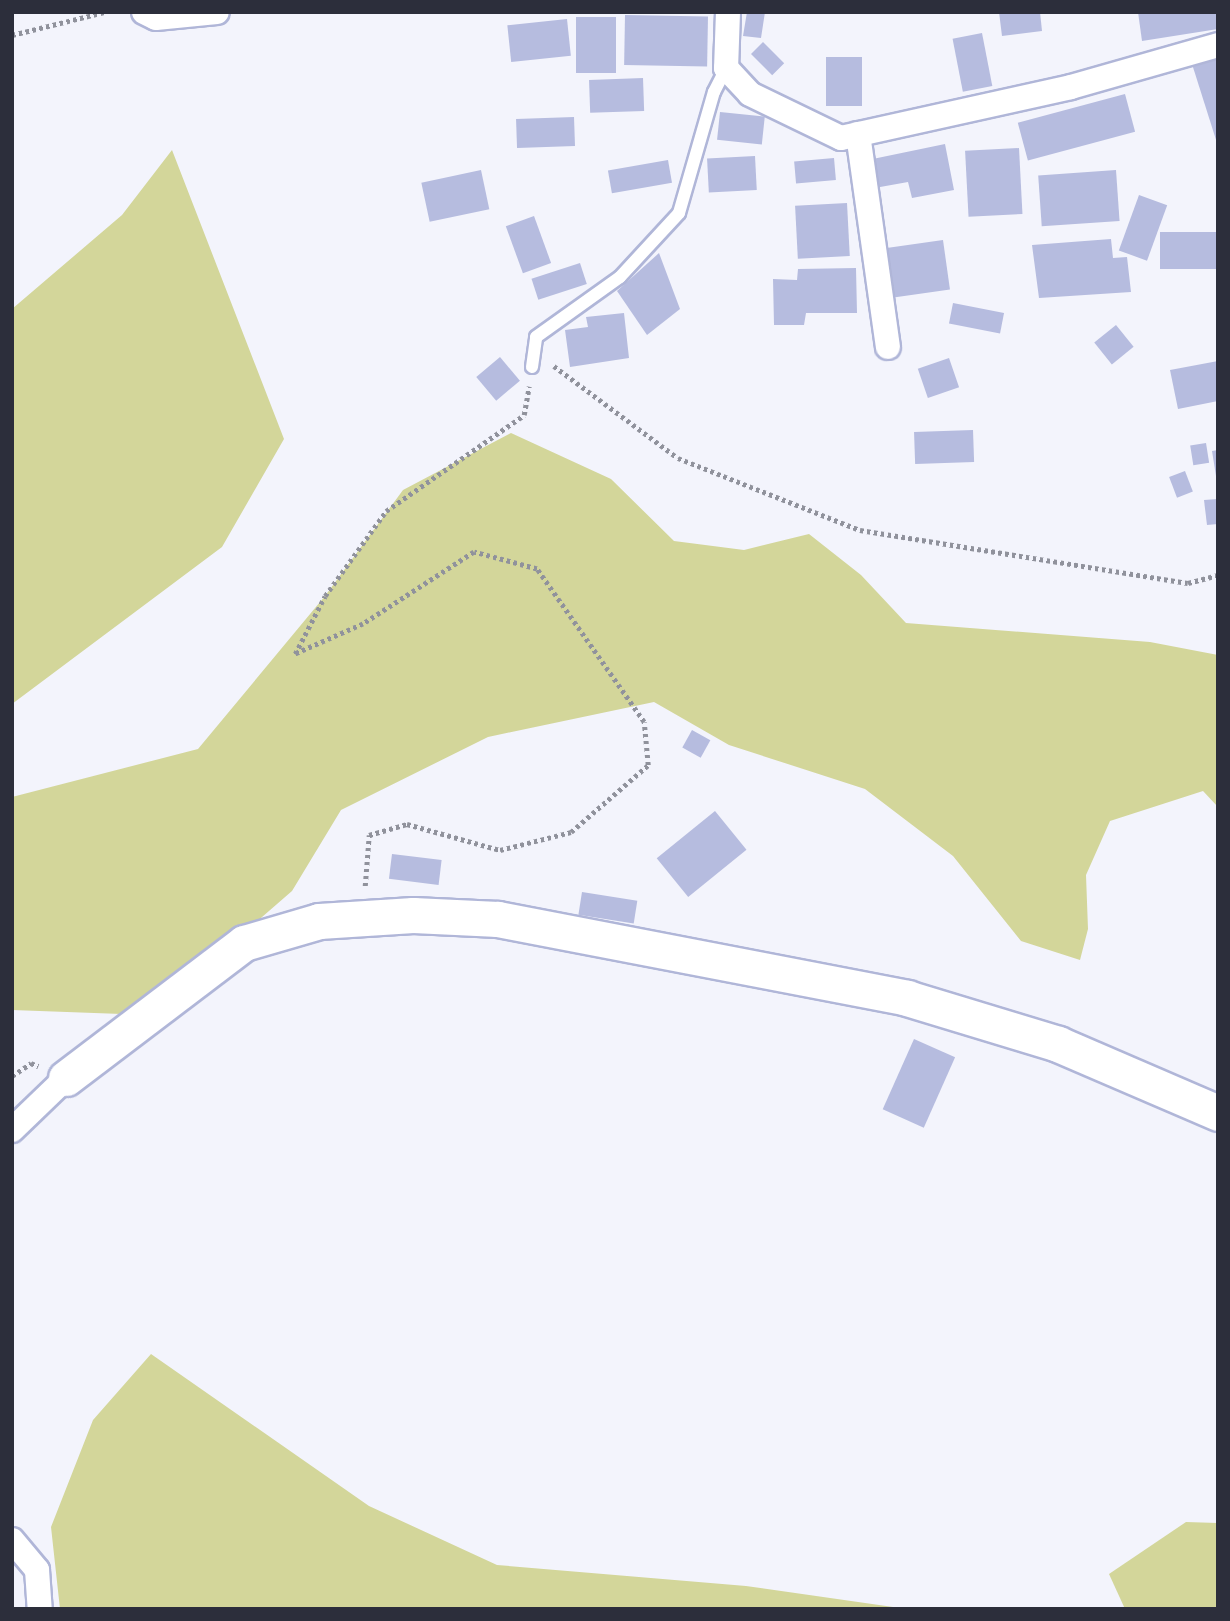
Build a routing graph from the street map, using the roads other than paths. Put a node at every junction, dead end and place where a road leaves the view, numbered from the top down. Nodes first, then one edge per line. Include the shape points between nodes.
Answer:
1 (144, 12) edge
2 (217, 12) edge
3 (728, 12) edge
4 (1218, 45) edge
5 (726, 68) junction
6 (858, 134) junction
7 (888, 347) dead end
8 (532, 367) road end
9 (66, 1078) joint
10 (1218, 1113) edge
11 (12, 1130) edge
12 (12, 1540) edge
13 (40, 1609) edge

1 - 2 street via 156,18
3 - 5 street
4 - 6 street via 1071,87
5 - 6 street via 750,93 841,138
5 - 8 lane via 714,92 678,213 620,276 536,337
6 - 7 street
9 - 10 street via 244,943 319,921 498,919 907,998 1058,1044
9 - 11 street
12 - 13 street via 37,1570

